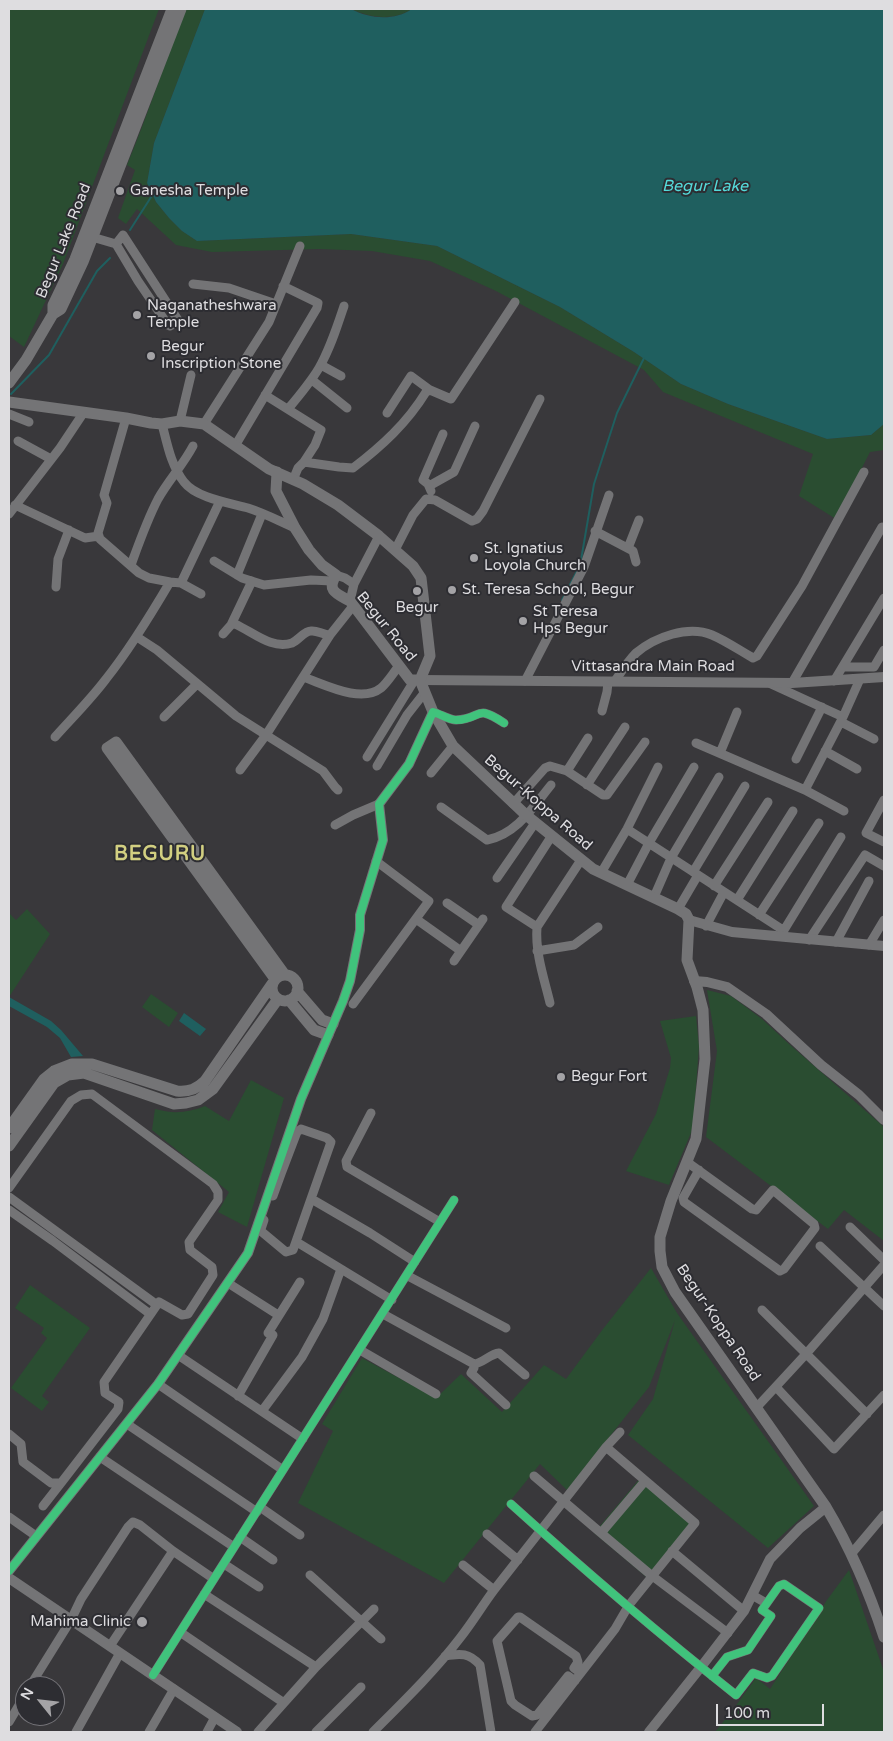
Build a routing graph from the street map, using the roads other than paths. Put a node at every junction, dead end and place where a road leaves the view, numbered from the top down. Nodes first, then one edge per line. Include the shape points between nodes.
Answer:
1 (172, 9) edge
2 (181, 9) edge
3 (143, 94) junction
4 (96, 215) junction
5 (92, 237) junction
6 (116, 244) junction
7 (300, 246) dead end
8 (193, 284) dead end
9 (284, 286) junction
10 (515, 302) dead end
11 (276, 304) junction
12 (344, 306) dead end
13 (53, 314) junction
14 (321, 365) junction
15 (191, 375) dead end
16 (341, 376) dead end
17 (312, 380) junction
18 (9, 383) edge
19 (430, 390) junction
20 (265, 395) junction
21 (540, 399) dead end
22 (9, 402) edge
23 (347, 408) dead end
24 (288, 409) junction
25 (84, 412) junction
26 (9, 414) edge
27 (387, 414) dead end
28 (126, 418) junction
29 (180, 421) junction
30 (29, 422) dead end
31 (162, 424) junction
32 (204, 424) junction
33 (475, 426) dead end
34 (442, 434) dead end
35 (18, 441) dead end
36 (193, 446) dead end
37 (235, 446) junction
38 (51, 459) junction
39 (304, 462) junction
40 (178, 471) junction
41 (277, 472) junction
42 (864, 472) dead end
43 (293, 480) junction
44 (429, 486) junction
45 (609, 495) dead end
46 (433, 499) junction
47 (220, 501) junction
48 (16, 506) junction
49 (9, 514) edge
50 (262, 514) junction
51 (639, 520) dead end
52 (294, 528) junction
53 (882, 528) dead end
54 (69, 530) junction
55 (596, 531) junction
56 (99, 536) junction
57 (379, 536) junction
58 (628, 548) junction
59 (395, 550) junction
60 (214, 561) dead end
61 (636, 562) dead end
62 (131, 565) junction
63 (237, 575) junction
64 (334, 578) junction
65 (252, 581) junction
66 (170, 582) junction
67 (181, 583) junction
68 (354, 584) junction
69 (56, 587) dead end
70 (202, 594) dead end
71 (884, 598) edge
72 (351, 604) junction
73 (231, 625) junction
74 (223, 634) dead end
75 (330, 635) junction
76 (137, 637) junction
77 (884, 650) edge
78 (399, 666) junction
79 (842, 667) junction
80 (303, 676) junction
81 (884, 677) edge
82 (860, 679) junction
83 (418, 680) junction
84 (525, 681) junction
85 (611, 681) junction
86 (834, 681) junction
87 (769, 683) junction
88 (792, 683) junction
89 (197, 684) junction
90 (425, 692) junction
91 (822, 707) junction
92 (433, 712) junction
93 (602, 712) dead end
94 (736, 712) dead end
95 (164, 717) dead end
96 (842, 720) junction
97 (504, 723) dead end
98 (625, 727) dead end
99 (266, 735) junction
100 (55, 737) dead end
101 (588, 738) dead end
102 (874, 739) dead end
103 (646, 742) dead end
104 (696, 743) dead end
105 (453, 746) junction
106 (825, 751) junction
107 (720, 753) junction
108 (367, 757) dead end
109 (796, 759) dead end
110 (378, 766) dead end
111 (694, 766) dead end
112 (658, 767) dead end
113 (857, 769) dead end
114 (240, 770) dead end
115 (567, 771) junction
116 (431, 773) dead end
117 (719, 777) dead end
118 (551, 785) dead end
119 (587, 785) junction
120 (745, 786) dead end
121 (338, 790) dead end
122 (805, 790) junction
123 (884, 800) edge
124 (768, 802) dead end
125 (378, 804) junction
126 (513, 804) junction
127 (441, 807) dead end
128 (793, 811) dead end
129 (844, 811) dead end
130 (530, 819) junction
131 (819, 823) dead end
132 (335, 825) dead end
133 (626, 829) junction
134 (551, 837) junction
135 (840, 837) dead end
136 (884, 842) edge
137 (649, 843) junction
138 (671, 858) junction
139 (581, 860) junction
140 (376, 861) junction
141 (884, 866) edge
142 (601, 873) junction
143 (696, 873) junction
144 (497, 878) dead end
145 (869, 881) dead end
146 (627, 885) junction
147 (714, 886) junction
148 (724, 892) junction
149 (654, 897) junction
150 (737, 900) junction
151 (447, 903) dead end
152 (678, 909) junction
153 (759, 915) junction
154 (416, 919) junction
155 (689, 920) junction
156 (884, 920) edge
157 (706, 926) junction
158 (537, 927) junction
159 (598, 927) dead end
160 (781, 934) junction
161 (809, 940) junction
162 (836, 942) junction
163 (869, 945) junction
164 (884, 946) edge
165 (461, 951) junction
166 (538, 951) junction
167 (454, 961) dead end
168 (278, 979) junction
169 (694, 981) junction
170 (297, 991) junction
171 (283, 999) junction
172 (550, 1003) dead end
173 (353, 1004) dead end
174 (333, 1024) junction
175 (328, 1035) junction
176 (168, 1089) junction
177 (166, 1102) junction
178 (371, 1114) dead end
179 (884, 1120) edge
180 (9, 1128) edge
181 (10, 1141) edge
182 (688, 1162) junction
183 (699, 1170) junction
184 (278, 1173) junction
185 (9, 1188) edge
186 (9, 1197) edge
187 (454, 1200) dead end
188 (315, 1201) dead end
189 (9, 1210) edge
190 (28, 1218) junction
191 (440, 1222) junction
192 (850, 1227) dead end
193 (300, 1244) dead end
194 (820, 1246) dead end
195 (884, 1260) edge
196 (415, 1262) junction
197 (884, 1265) edge
198 (341, 1269) junction
199 (408, 1276) junction
200 (300, 1282) dead end
201 (228, 1283) junction
202 (865, 1287) junction
203 (392, 1300) junction
204 (158, 1305) junction
205 (884, 1306) edge
206 (762, 1310) dead end
207 (275, 1313) dead end
208 (150, 1314) junction
209 (383, 1314) junction
210 (506, 1328) dead end
211 (360, 1350) junction
212 (806, 1354) junction
213 (178, 1355) junction
214 (474, 1364) junction
215 (525, 1375) dead end
216 (158, 1384) junction
217 (776, 1387) junction
218 (436, 1394) dead end
219 (884, 1395) edge
220 (238, 1396) junction
221 (506, 1405) dead end
222 (756, 1407) junction
223 (262, 1411) junction
224 (866, 1414) junction
225 (127, 1424) junction
226 (620, 1432) dead end
227 (9, 1434) edge
228 (303, 1439) junction
229 (606, 1447) junction
230 (100, 1457) junction
231 (283, 1470) junction
232 (534, 1476) dead end
233 (644, 1481) junction
234 (61, 1483) junction
235 (564, 1502) junction
236 (511, 1504) dead end
237 (43, 1506) dead end
238 (826, 1507) junction
239 (258, 1510) junction
240 (884, 1515) edge
241 (9, 1517) edge
242 (541, 1531) junction
243 (600, 1533) junction
244 (487, 1534) dead end
245 (300, 1535) dead end
246 (36, 1536) junction
247 (240, 1537) junction
248 (234, 1547) junction
249 (173, 1551) junction
250 (672, 1551) junction
251 (852, 1553) junction
252 (273, 1560) dead end
253 (518, 1560) junction
254 (224, 1564) junction
255 (463, 1564) dead end
256 (9, 1571) edge
257 (310, 1575) dead end
258 (652, 1575) junction
259 (9, 1578) edge
260 (214, 1579) junction
261 (259, 1587) dead end
262 (494, 1590) junction
263 (204, 1594) junction
264 (752, 1594) junction
265 (766, 1603) junction
266 (628, 1605) junction
267 (374, 1609) dead end
268 (744, 1611) junction
269 (71, 1620) junction
270 (362, 1622) junction
271 (180, 1632) junction
272 (728, 1633) junction
273 (884, 1637) edge
274 (381, 1639) dead end
275 (110, 1646) junction
276 (120, 1653) junction
277 (445, 1656) junction
278 (316, 1667) junction
279 (701, 1667) junction
280 (578, 1670) junction
281 (153, 1675) junction
282 (36, 1676) edge
283 (712, 1676) junction
284 (572, 1678) junction
285 (361, 1687) dead end
286 (174, 1689) junction
287 (284, 1702) junction
288 (215, 1717) junction
289 (76, 1732) edge
290 (149, 1732) edge
291 (207, 1732) edge
292 (237, 1732) edge
293 (258, 1732) edge
294 (316, 1732) edge
295 (373, 1732) edge
296 (491, 1732) edge
297 (535, 1732) edge
298 (649, 1732) edge

1 - 3 main road, Begur Lake Road
2 - 3 main road, Begur Lake Road
3 - 4 main road, Begur Lake Road
4 - 5 main road, Begur Lake Road
4 - 13 main road, Begur Lake Road via 53,305
5 - 6 street
5 - 13 main road, Begur Lake Road via 61,309
6 - 6 street via 123,235 178,322 168,325
7 - 9 street
8 - 11 street via 229,288
9 - 11 street
9 - 20 street via 318,303
10 - 19 street via 451,399
11 - 32 street via 264,330
12 - 14 street
13 - 18 main road
14 - 16 street
14 - 17 street
15 - 29 street
17 - 23 street
17 - 24 street
19 - 27 street via 411,376
19 - 39 street via 392,436 353,468
20 - 24 street
20 - 37 street
21 - 46 street via 477,519 472,521
22 - 25 main road, Begur Road
24 - 39 street via 321,430
25 - 28 main road, Begur Road
25 - 38 street
26 - 30 street
28 - 31 main road, Begur Road
28 - 56 street via 104,495 107,503
29 - 31 main road, Begur Road
29 - 32 main road, Begur Road
31 - 40 street
32 - 37 main road, Begur Road
33 - 44 street via 454,472
34 - 44 street via 423,480
35 - 38 street
36 - 40 street
37 - 41 main road, Begur Road
38 - 48 street
39 - 43 street
40 - 47 street via 191,489
40 - 62 street via 159,497
41 - 43 main road, Begur Road
41 - 52 main road, Begur Road via 276,491
42 - 85 street via 802,586 757,656 753,658 702,632 676,633 637,653
43 - 57 main road, Begur Road via 324,496
44 - 46 street
45 - 55 street
46 - 59 street via 426,499 413,514
47 - 50 street
47 - 67 street
48 - 49 street
48 - 54 street
50 - 52 street
50 - 63 street
51 - 58 street
52 - 64 main road, Begur Road
53 - 88 street
54 - 56 street via 85,538
54 - 69 street via 58,559
55 - 58 street
55 - 84 street via 581,574
56 - 62 street
57 - 59 main road, Begur Road
57 - 68 street
58 - 61 street via 635,553
59 - 83 main road, Begur Road via 421,578 430,656
60 - 63 street
62 - 66 street via 144,576
63 - 65 street
64 - 65 street via 264,585
64 - 68 street via 345,578
64 - 72 main road, Begur Road via 332,589 335,594
65 - 73 street
66 - 67 street
66 - 76 street
67 - 70 street
68 - 72 street
71 - 79 street
72 - 75 street
72 - 78 main road, Begur Road
73 - 74 street
73 - 75 street via 245,628 275,645 296,641 313,630
75 - 80 street
76 - 89 street
76 - 100 street via 106,680
77 - 79 street via 874,667
78 - 80 street via 381,688 368,694 346,692
78 - 83 main road, Begur Road via 410,680
79 - 86 street
80 - 99 street
81 - 82 street, Vittasandra Main Road
82 - 86 street, Vittasandra Main Road
82 - 96 street
83 - 84 street, Vittasandra Main Road
83 - 90 main road, Begur-Koppa Road
83 - 108 street
84 - 85 street, Vittasandra Main Road
85 - 87 street, Vittasandra Main Road
85 - 93 street
86 - 88 street, Vittasandra Main Road
87 - 88 street, Vittasandra Main Road
87 - 91 street
89 - 95 street
89 - 99 street via 236,716
90 - 92 main road, Begur-Koppa Road
90 - 110 street via 407,715
91 - 96 street
91 - 109 street
92 - 97 street via 456,720 484,712
92 - 105 main road, Begur-Koppa Road
92 - 125 street via 409,764
94 - 107 street
96 - 102 street
96 - 106 street
98 - 119 street
99 - 114 street
99 - 121 street via 323,771
101 - 115 street
103 - 119 street via 607,795
104 - 107 street
105 - 116 street
105 - 126 main road, Begur-Koppa Road
106 - 113 street
106 - 122 street
107 - 122 street
111 - 137 street
112 - 133 street
115 - 119 street
115 - 126 street via 547,766
117 - 138 street
118 - 130 street
120 - 143 street
122 - 129 street
123 - 136 street via 866,833
124 - 147 street
125 - 132 street
125 - 140 street via 383,840
126 - 130 main road, Begur-Koppa Road
127 - 130 street via 487,840
128 - 150 street
130 - 134 main road, Begur-Koppa Road
130 - 144 street
131 - 153 street
133 - 137 street
133 - 142 street
134 - 139 main road, Begur-Koppa Road
134 - 158 street via 506,907
135 - 160 street
137 - 138 street
137 - 146 street
138 - 143 street
138 - 149 street
139 - 142 main road, Begur-Koppa Road
139 - 158 street
140 - 154 street via 429,902
140 - 174 street via 360,915 350,981
141 - 161 street via 865,855
142 - 146 main road, Begur-Koppa Road
143 - 147 street
143 - 152 street
145 - 162 street
146 - 149 main road, Begur-Koppa Road
147 - 148 street
148 - 150 street
148 - 157 street
149 - 152 main road, Begur-Koppa Road
150 - 153 street
151 - 165 street via 481,922
152 - 155 main road, Begur-Koppa Road
153 - 160 street
154 - 165 street
154 - 173 street
155 - 157 street
155 - 169 main road, Begur-Koppa Road via 687,960
156 - 163 street
157 - 160 street via 732,932
158 - 166 street
159 - 166 street via 574,945
160 - 161 street
161 - 162 street
162 - 163 street
163 - 164 street
165 - 167 street
166 - 172 street
168 - 168 main road via 107,748 116,742
168 - 170 main road via 295,980
168 - 171 main road via 272,992
168 - 176 main road via 201,1084 187,1091
169 - 179 street via 726,987 766,1014
169 - 182 main road, Begur-Koppa Road via 703,1010 705,1059 699,1127
170 - 171 main road via 293,997
170 - 174 main road via 322,1020
171 - 175 main road via 314,1030
171 - 177 main road via 213,1089 192,1102
174 - 175 street
175 - 184 street via 304,1090
176 - 177 main road
176 - 180 main road via 92,1064 72,1064 44,1079
177 - 181 main road via 90,1074 68,1075 54,1083
178 - 191 street via 346,1161 347,1167
182 - 183 street
182 - 222 main road, Begur-Koppa Road via 662,1227 659,1247 662,1267 675,1292
183 - 183 street via 752,1209 756,1210 773,1190 814,1224 815,1228 784,1269 780,1271 684,1202 683,1198
184 - 184 street via 301,1129 331,1142 290,1252 261,1229
184 - 201 street via 248,1253
185 - 204 street via 71,1101 81,1095 92,1094 213,1184 218,1200 188,1246 212,1267 213,1275 188,1314 182,1315 160,1302
186 - 190 street
187 - 191 street
188 - 196 street
189 - 190 street
190 - 204 street
190 - 208 street
191 - 196 street
192 - 195 street
193 - 198 street
194 - 202 street
196 - 199 street
197 - 202 street
198 - 203 street
198 - 223 street via 323,1319 302,1357
199 - 203 street
199 - 210 street
200 - 220 street via 268,1332 273,1335
201 - 207 street
201 - 213 street
202 - 205 street
202 - 212 street
203 - 209 street
204 - 208 street
206 - 212 street
208 - 234 street via 104,1382 106,1393 119,1402 118,1409
209 - 211 street
209 - 214 street
211 - 218 street
211 - 228 street
212 - 217 street
212 - 224 street
213 - 216 street
213 - 220 street
214 - 215 street via 499,1354
214 - 221 street via 471,1373
216 - 225 street
216 - 231 street
217 - 222 street
217 - 224 street via 834,1449
219 - 224 street
220 - 223 street
222 - 238 main road, Begur-Koppa Road
223 - 228 street
225 - 230 street
225 - 239 street
226 - 229 street
227 - 234 street via 21,1444 23,1462 51,1483
228 - 231 street
229 - 233 street
229 - 235 street
230 - 246 street
230 - 248 street
231 - 239 street
232 - 235 street
233 - 243 street
233 - 250 street via 695,1523
234 - 237 street
235 - 242 street
235 - 243 street
236 - 242 street
238 - 251 main road, Begur-Koppa Road
238 - 264 street via 775,1553
239 - 245 street
239 - 247 street
240 - 251 street
241 - 246 street
242 - 253 street
242 - 266 street
243 - 258 street
244 - 253 street
246 - 256 street
247 - 248 street
247 - 252 street
248 - 254 street
249 - 260 street
249 - 269 street via 133,1522 81,1599
249 - 275 street
250 - 258 street
250 - 268 street
251 - 273 main road, Begur-Koppa Road
253 - 262 street
254 - 260 street
254 - 261 street
255 - 262 street
257 - 270 street
258 - 266 street
258 - 272 street
259 - 269 street
260 - 263 street
262 - 277 street
263 - 271 street
263 - 278 street
264 - 265 street
264 - 268 street
265 - 283 street via 762,1610 771,1616 748,1650 727,1658
265 - 283 street via 778,1586 784,1584 819,1608 772,1676 767,1678 753,1673 736,1695
266 - 279 street
266 - 280 street via 615,1629
267 - 270 street
268 - 272 street
269 - 275 street
269 - 282 street
270 - 274 street
270 - 278 street
271 - 281 street
271 - 287 street
272 - 279 street
275 - 276 street
276 - 281 street
276 - 289 street
277 - 295 street
277 - 296 street via 465,1654 480,1665
278 - 287 street
279 - 283 street
279 - 298 street
280 - 284 street
280 - 284 street via 578,1657 520,1617 497,1641 511,1701 532,1716 537,1715
281 - 286 street
284 - 297 street
285 - 294 street
286 - 288 street
286 - 290 street
287 - 293 street
288 - 291 street
288 - 292 street

